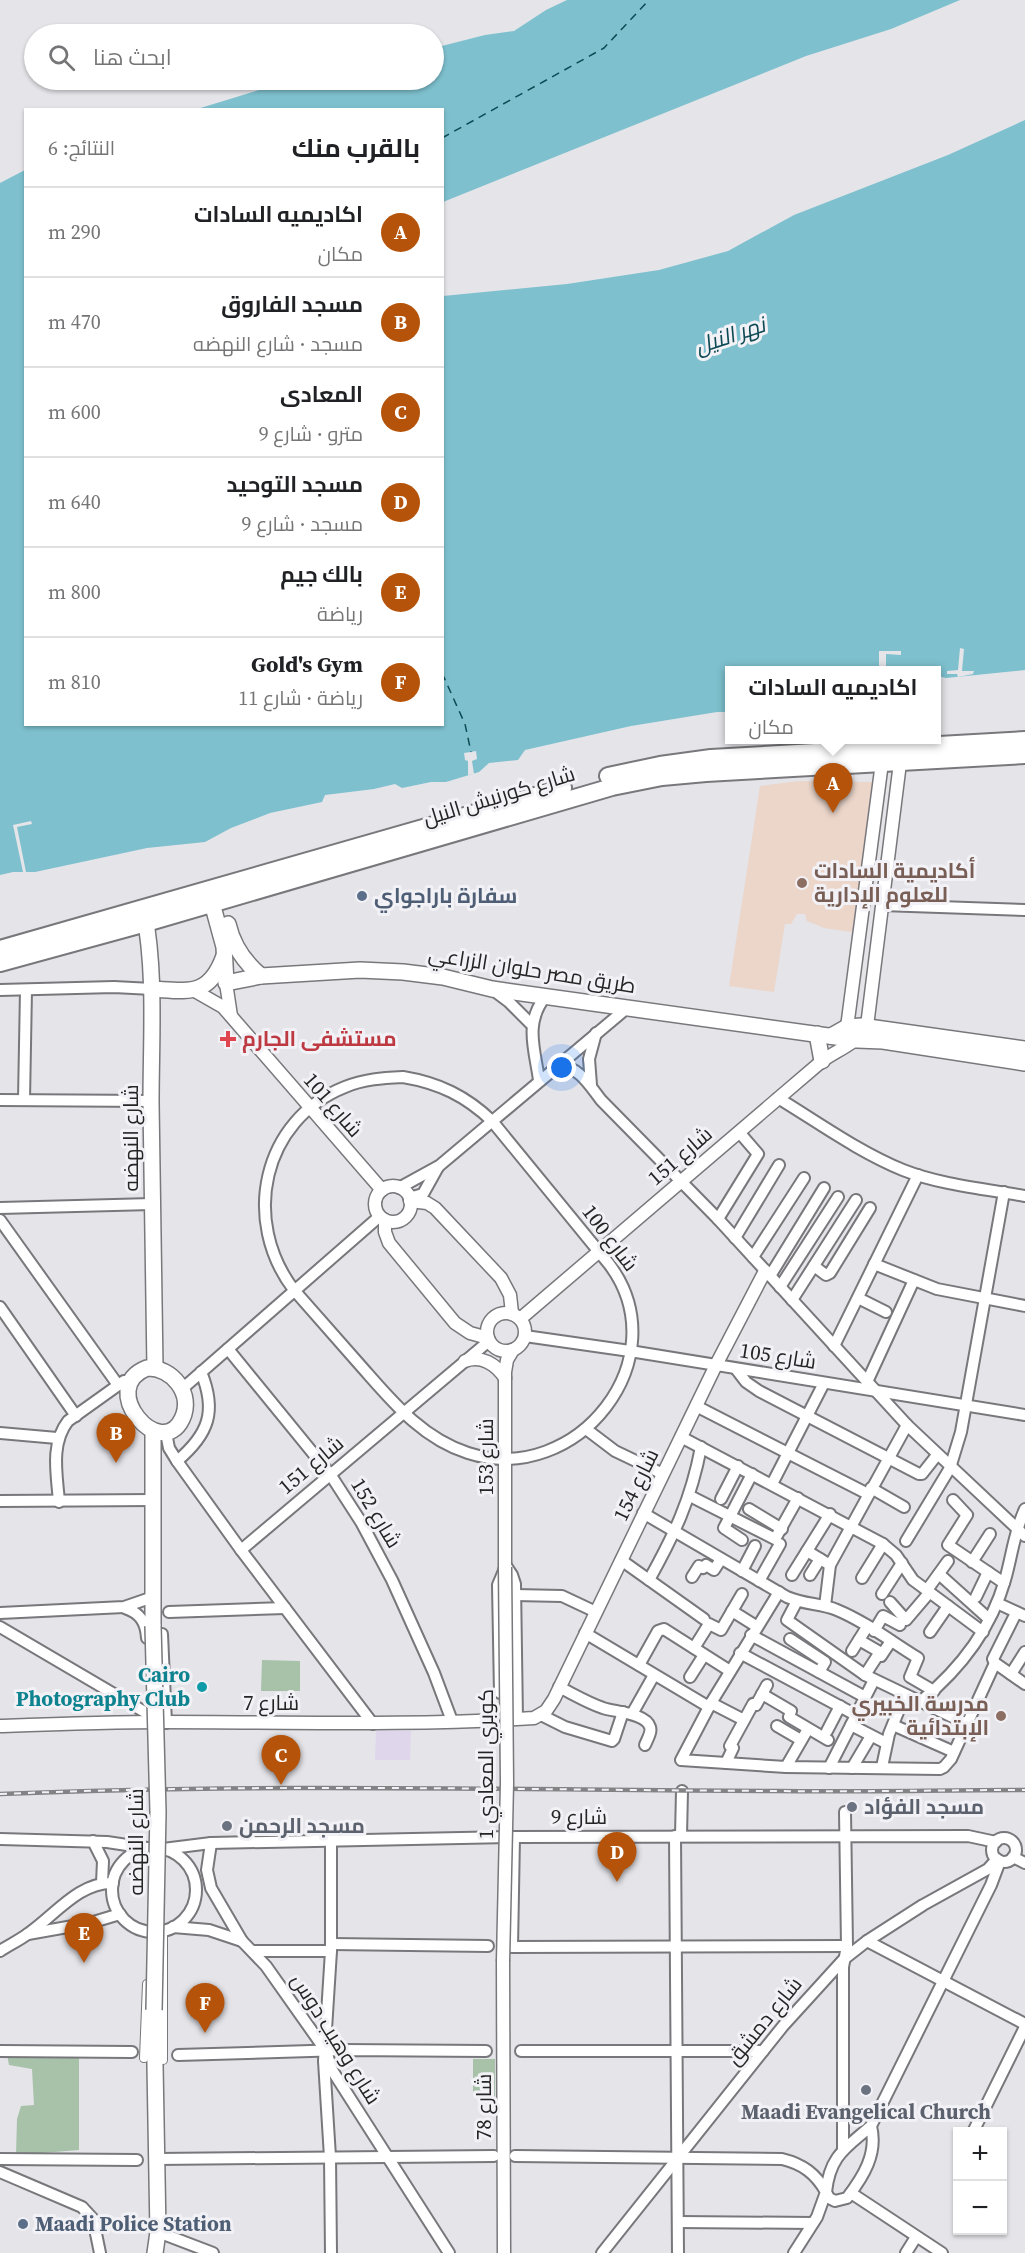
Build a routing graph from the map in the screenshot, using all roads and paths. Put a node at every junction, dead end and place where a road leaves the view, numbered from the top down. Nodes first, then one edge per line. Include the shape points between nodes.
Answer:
1 (1025, 740) edge
2 (901, 755) junction
3 (1025, 755) edge
4 (883, 756) junction
5 (215, 895) junction
6 (1025, 910) edge
7 (881, 911) junction
8 (145, 915) junction
9 (862, 915) junction
10 (226, 934) junction
11 (0, 949) edge
12 (225, 952) junction
13 (0, 963) edge
14 (261, 976) junction
15 (226, 983) junction
16 (152, 988) junction
17 (0, 990) edge
18 (26, 990) junction
19 (492, 990) junction
20 (195, 991) junction
21 (545, 997) junction
22 (627, 1008) junction
23 (231, 1017) junction
24 (531, 1024) junction
25 (867, 1026) junction
26 (596, 1033) junction
27 (839, 1035) junction
28 (1025, 1049) edge
29 (822, 1061) junction
30 (1025, 1063) edge
31 (557, 1064) junction
32 (539, 1080) junction
33 (591, 1085) junction
34 (778, 1098) junction
35 (0, 1100) edge
36 (24, 1100) junction
37 (151, 1101) junction
38 (310, 1108) junction
39 (492, 1121) junction
40 (739, 1132) junction
41 (779, 1165) dead end
42 (439, 1166) junction
43 (918, 1175) junction
44 (804, 1178) dead end
45 (680, 1182) junction
46 (399, 1188) junction
47 (824, 1188) dead end
48 (382, 1190) junction
49 (1004, 1192) junction
50 (1025, 1196) edge
51 (838, 1197) dead end
52 (410, 1200) junction
53 (856, 1200) dead end
54 (152, 1204) junction
55 (0, 1208) edge
56 (870, 1208) dead end
57 (382, 1218) junction
58 (718, 1219) junction
59 (0, 1220) edge
60 (735, 1238) junction
61 (599, 1252) junction
62 (753, 1257) junction
63 (874, 1264) junction
64 (814, 1266) junction
65 (768, 1273) junction
66 (914, 1280) junction
67 (780, 1287) junction
68 (294, 1290) junction
69 (858, 1298) junction
70 (985, 1299) junction
71 (792, 1300) junction
72 (1025, 1306) edge
73 (0, 1307) edge
74 (886, 1312) dead end
75 (516, 1316) junction
76 (525, 1336) junction
77 (488, 1339) junction
78 (834, 1346) junction
79 (228, 1348) junction
80 (513, 1350) junction
81 (630, 1351) junction
82 (465, 1361) junction
83 (716, 1365) junction
84 (155, 1368) junction
85 (736, 1369) junction
86 (201, 1372) junction
87 (133, 1377) junction
88 (505, 1378) junction
89 (824, 1383) junction
90 (118, 1385) junction
91 (871, 1386) junction
92 (182, 1389) junction
93 (967, 1405) junction
94 (696, 1406) junction
95 (403, 1413) junction
96 (1025, 1414) edge
97 (808, 1415) junction
98 (76, 1416) junction
99 (908, 1425) junction
100 (586, 1430) junction
101 (159, 1432) junction
102 (0, 1433) edge
103 (681, 1437) junction
104 (57, 1438) junction
105 (701, 1447) junction
106 (788, 1453) junction
107 (937, 1455) junction
108 (888, 1458) junction
109 (506, 1459) junction
110 (177, 1461) junction
111 (738, 1466) junction
112 (950, 1467) junction
113 (330, 1474) junction
114 (663, 1474) junction
115 (752, 1474) junction
116 (772, 1484) junction
117 (869, 1491) junction
118 (690, 1496) junction
119 (798, 1498) junction
120 (721, 1499) dead end
121 (154, 1500) junction
122 (952, 1500) dead end
123 (0, 1502) edge
124 (59, 1502) junction
125 (904, 1507) dead end
126 (749, 1509) dead end
127 (1025, 1509) edge
128 (643, 1513) junction
129 (830, 1515) junction
130 (730, 1516) junction
131 (851, 1525) junction
132 (1016, 1528) junction
133 (782, 1529) junction
134 (676, 1532) junction
135 (990, 1534) dead end
136 (1025, 1536) edge
137 (742, 1540) dead end
138 (777, 1541) junction
139 (906, 1541) dead end
140 (883, 1544) junction
141 (755, 1546) dead end
142 (241, 1550) junction
143 (807, 1551) junction
144 (721, 1559) junction
145 (820, 1559) junction
146 (621, 1560) junction
147 (948, 1561) dead end
148 (972, 1562) junction
149 (902, 1563) junction
150 (830, 1565) junction
151 (506, 1566) junction
152 (742, 1571) junction
153 (988, 1572) junction
154 (939, 1574) junction
155 (792, 1575) dead end
156 (810, 1575) dead end
157 (692, 1577) dead end
158 (862, 1578) dead end
159 (649, 1580) junction
160 (759, 1581) junction
161 (1004, 1583) junction
162 (778, 1592) junction
163 (928, 1592) junction
164 (742, 1594) dead end
165 (515, 1595) junction
166 (153, 1597) junction
167 (976, 1597) dead end
168 (796, 1601) junction
169 (997, 1603) junction
170 (825, 1606) junction
171 (948, 1606) junction
172 (124, 1607) junction
173 (285, 1608) junction
174 (732, 1611) junction
175 (169, 1612) dead end
176 (596, 1612) junction
177 (0, 1613) edge
178 (1020, 1615) edge
179 (989, 1618) junction
180 (704, 1619) dead end
181 (900, 1625) dead end
182 (0, 1627) edge
183 (154, 1628) junction
184 (871, 1629) junction
185 (754, 1631) junction
186 (930, 1632) dead end
187 (585, 1633) junction
188 (981, 1634) junction
189 (789, 1639) dead end
190 (859, 1640) junction
191 (891, 1641) junction
192 (694, 1648) junction
193 (997, 1648) junction
194 (852, 1651) dead end
195 (878, 1652) dead end
196 (1025, 1652) edge
197 (741, 1653) junction
198 (704, 1655) junction
199 (995, 1663) junction
200 (639, 1665) junction
201 (730, 1671) junction
202 (819, 1672) junction
203 (1011, 1674) junction
204 (654, 1675) junction
205 (690, 1677) dead end
206 (870, 1678) junction
207 (834, 1680) junction
208 (1025, 1684) edge
209 (559, 1687) junction
210 (934, 1691) junction
211 (905, 1695) junction
212 (865, 1697) junction
213 (824, 1698) junction
214 (920, 1702) junction
215 (710, 1705) junction
216 (840, 1706) junction
217 (627, 1713) junction
218 (540, 1715) junction
219 (148, 1718) junction
220 (501, 1719) junction
221 (517, 1719) junction
222 (744, 1720) junction
223 (854, 1720) junction
224 (452, 1721) junction
225 (165, 1722) junction
226 (373, 1724) junction
227 (967, 1724) junction
228 (0, 1725) edge
229 (893, 1725) junction
230 (777, 1726) dead end
231 (808, 1729) junction
232 (871, 1736) junction
233 (801, 1740) junction
234 (886, 1743) junction
235 (645, 1745) dead end
236 (954, 1752) junction
237 (726, 1763) junction
238 (786, 1767) junction
239 (882, 1767) junction
240 (829, 1768) junction
241 (852, 1768) junction
242 (682, 1791) dead end
243 (845, 1812) dead end
244 (678, 1836) junction
245 (514, 1837) junction
246 (845, 1837) junction
247 (0, 1839) edge
248 (332, 1839) junction
249 (93, 1841) junction
250 (211, 1842) junction
251 (996, 1842) junction
252 (1020, 1844) edge
253 (150, 1848) junction
254 (163, 1849) junction
255 (1013, 1857) junction
256 (998, 1860) junction
257 (1025, 1863) edge
258 (107, 1883) junction
259 (120, 1914) junction
260 (168, 1929) junction
261 (149, 1932) junction
262 (28, 1934) junction
263 (242, 1941) junction
264 (867, 1941) junction
265 (488, 1946) dead end
266 (676, 1946) junction
267 (847, 1946) junction
268 (331, 1947) junction
269 (0, 1951) edge
270 (254, 1952) junction
271 (844, 1959) junction
272 (503, 1961) joint
273 (944, 1982) junction
274 (1025, 2026) edge
275 (0, 2051) edge
276 (326, 2051) junction
277 (486, 2051) dead end
278 (521, 2051) dead end
279 (677, 2051) junction
280 (763, 2051) junction
281 (132, 2052) dead end
282 (178, 2055) dead end
283 (144, 2058) dead end
284 (163, 2060) dead end
285 (871, 2126) junction
286 (975, 2127) edge
287 (843, 2148) junction
288 (388, 2156) junction
289 (494, 2156) dead end
290 (515, 2156) dead end
291 (330, 2157) junction
292 (679, 2158) junction
293 (0, 2159) edge
294 (157, 2159) junction
295 (138, 2160) dead end
296 (0, 2172) edge
297 (826, 2192) junction
298 (850, 2193) junction
299 (679, 2222) junction
300 (813, 2223) junction
301 (158, 2232) junction
302 (916, 2237) junction
303 (195, 2250) edge
304 (100, 2253) edge
305 (155, 2253) edge
306 (213, 2253) edge
307 (331, 2253) edge
308 (449, 2253) edge
309 (504, 2253) edge
310 (602, 2253) edge
311 (678, 2253) edge
312 (794, 2253) edge
313 (906, 2253) edge
314 (942, 2253) edge

1 - 2 highway, شارع كورنيش النيل
2 - 3 highway, شارع كورنيش النيل
2 - 4 highway, شارع كورنيش النيل
2 - 7 street
4 - 5 highway, شارع كورنيش النيل via 662,777 612,787
4 - 9 street
5 - 8 highway, شارع كورنيش النيل
5 - 10 main road
6 - 7 street
7 - 9 street
7 - 25 street
8 - 11 highway, شارع كورنيش النيل
8 - 13 highway, شارع كورنيش النيل
8 - 16 main road, شارع النهضه
9 - 27 street
10 - 12 main road
10 - 14 main road
12 - 15 main road
12 - 20 main road via 216,974
14 - 15 main road, طريق مصر حلوان الزراعي
14 - 19 main road, طريق مصر حلوان الزراعي via 381,970 443,977
15 - 23 street
16 - 18 street
16 - 20 main road
16 - 37 main road, شارع النهضه
17 - 18 street
18 - 36 street
19 - 21 main road, طريق مصر حلوان الزراعي
19 - 24 street
20 - 23 street, شارع 101 via 215,1001
21 - 22 main road, طريق مصر حلوان الزراعي
21 - 24 street
22 - 26 street
22 - 27 main road, طريق مصر حلوان الزراعي
23 - 38 street, شارع 101
24 - 32 street
25 - 27 main road, طريق مصر حلوان الزراعي
25 - 28 main road, طريق مصر حلوان الزراعي
26 - 31 street
26 - 33 street via 589,1059
27 - 29 main road
27 - 29 street, شارع 151
27 - 30 main road, طريق مصر حلوان الزراعي
29 - 34 street, شارع 151
31 - 32 street
31 - 33 street via 579,1072
32 - 39 street
33 - 45 street
34 - 40 street, شارع 151
34 - 43 street via 868,1153
35 - 36 street
36 - 37 street
37 - 54 main road, شارع النهضه
38 - 39 street, شارع 100 via 344,1087 383,1077 403,1077 442,1086
38 - 48 street, شارع 101
38 - 68 street, شارع 100 via 280,1142 263,1201 275,1259
39 - 42 street
39 - 61 street, شارع 100
40 - 45 street, شارع 151
40 - 58 street via 758,1154
41 - 60 street
42 - 46 street
42 - 52 street via 423,1194
43 - 49 street
43 - 63 street
44 - 62 street
45 - 58 street
45 - 61 street, شارع 151
46 - 48 street
46 - 52 street
47 - 65 street
48 - 57 street via 376,1201
49 - 50 street
49 - 70 street
51 - 67 street
52 - 57 street via 409,1211 403,1218 394,1222
52 - 75 street via 435,1208 501,1278
53 - 64 street
54 - 55 street
54 - 84 main road, شارع النهضه
56 - 64 street via 830,1274
57 - 68 street
57 - 77 street via 389,1243 455,1323
58 - 60 street
59 - 90 street
60 - 62 street
61 - 75 street, شارع 151
61 - 81 street, شارع 100 via 624,1290 631,1320
62 - 65 street
63 - 66 street
63 - 69 street
64 - 71 street
65 - 67 street
65 - 83 street, شارع 154
66 - 70 street via 942,1291
66 - 91 street
67 - 71 street
68 - 79 street
68 - 95 street, شارع 100
69 - 74 street
69 - 78 street
70 - 72 street
70 - 93 street
71 - 78 street
73 - 98 street
75 - 76 street via 525,1327
75 - 77 street via 495,1316 488,1326
76 - 80 street
76 - 81 street, شارع 105
77 - 80 street via 499,1350
77 - 82 street, شارع 151
78 - 91 street
79 - 86 street
79 - 113 street, شارع 152
80 - 88 street, شارع 153
81 - 83 street, شارع 105
81 - 100 street, شارع 100 via 615,1394
82 - 88 street via 484,1361
82 - 95 street, شارع 151
83 - 85 street, شارع 105
83 - 94 street, شارع 154
84 - 87 main road via 139,1371
84 - 92 main road via 171,1374
85 - 89 street, شارع 105
85 - 97 street via 752,1387
86 - 92 street
86 - 110 street via 210,1402 208,1417 195,1444
87 - 90 street
87 - 101 main road via 129,1386 130,1405 140,1421
88 - 109 street, شارع 153
89 - 91 street, شارع 105
89 - 97 street
90 - 98 street
91 - 93 street, شارع 105
91 - 99 street
92 - 101 main road via 184,1415 174,1430
93 - 96 street, شارع 105
93 - 112 street
94 - 103 street, شارع 154
94 - 106 street
95 - 109 street, شارع 100 via 450,1446
95 - 113 street, شارع 151
97 - 106 street
97 - 108 street
98 - 104 street
99 - 107 street
99 - 108 street
100 - 109 street, شارع 100 via 549,1451
100 - 114 street via 615,1451
101 - 110 street
101 - 121 main road, شارع النهضه
102 - 104 street
103 - 105 street
103 - 114 street, شارع 154
104 - 124 street
105 - 111 street
105 - 118 street
106 - 116 street
106 - 117 street
107 - 108 street via 920,1474
107 - 112 street
108 - 117 street
109 - 151 street, شارع 153
110 - 142 street
111 - 115 street
111 - 120 street
112 - 132 street
112 - 139 street
113 - 142 street, شارع 151
113 - 224 street, شارع 152 via 392,1580
114 - 128 street, شارع 154
115 - 116 street
115 - 130 street
116 - 119 street
117 - 125 street
117 - 131 street
118 - 130 street
118 - 134 street
119 - 129 street
119 - 133 street
121 - 124 street
121 - 166 main road, شارع النهضه
122 - 148 street via 967,1515 949,1545
123 - 124 street
126 - 133 street
127 - 132 street
128 - 134 street
128 - 146 street, شارع 154
129 - 131 street
129 - 143 street
130 - 137 street via 724,1529
130 - 138 street
131 - 140 street
131 - 150 street
132 - 136 street
132 - 161 street
133 - 138 street
134 - 144 street
134 - 159 street
135 - 148 street
138 - 160 street
140 - 149 street
140 - 158 street
141 - 152 street
142 - 173 street
143 - 145 street
143 - 155 street
144 - 152 street
144 - 157 street via 714,1570 699,1566
145 - 150 street
145 - 156 street
146 - 159 street
146 - 176 street, شارع 154
147 - 154 street
148 - 153 street
149 - 163 street
149 - 163 street via 886,1598 906,1620
150 - 170 street
151 - 165 street, شارع 153 via 514,1579
151 - 220 street, شارع 153 via 498,1585
151 - 272 street, كوبري المعادي 1, bridge
152 - 160 street
153 - 161 street
153 - 167 street
154 - 163 street
154 - 179 street
159 - 180 street
160 - 162 street
161 - 169 street
162 - 168 street
162 - 185 street
163 - 171 street
164 - 174 street
165 - 176 street via 562,1596
165 - 221 street, شارع 153
166 - 172 street
166 - 183 main road, شارع النهضه
168 - 170 street
168 - 206 street via 786,1620
169 - 178 street
169 - 179 street
170 - 184 street
171 - 186 street
171 - 188 street
172 - 177 street
172 - 183 street
173 - 175 street
173 - 226 street
174 - 185 street
174 - 192 street via 719,1630 709,1624
176 - 187 street, شارع 154
178 - 193 street
179 - 188 street
181 - 184 street via 884,1616
182 - 219 street
183 - 219 street, شارع النهضه
183 - 225 street
183 - 294 main road, شارع النهضه, bridge
184 - 190 street
184 - 191 street
185 - 197 street
185 - 202 street
187 - 200 street
187 - 209 street, شارع 154
188 - 193 street
188 - 210 street
189 - 202 street via 825,1662
190 - 194 street
190 - 195 street
191 - 206 street via 878,1655
191 - 210 street via 918,1658 910,1677
192 - 198 street
192 - 200 street via 660,1629
193 - 199 street
196 - 203 street
197 - 201 street
197 - 213 street
198 - 201 street
198 - 205 street
199 - 203 street
199 - 227 street
200 - 204 street
201 - 215 street
202 - 207 street
203 - 208 street
204 - 215 street
204 - 217 street
206 - 211 street
206 - 212 street
207 - 212 street
207 - 213 street
209 - 217 street via 601,1707
209 - 218 street, شارع 154 via 550,1706
210 - 214 street
211 - 214 street
211 - 229 street
212 - 223 street
213 - 216 street
214 - 227 street
215 - 222 street
215 - 237 street via 681,1760
216 - 223 street
216 - 231 street via 827,1736
217 - 218 street via 611,1741
217 - 235 street via 650,1725
218 - 221 street, شارع 7
219 - 225 street, شارع 7
219 - 228 street, شارع 7
220 - 221 street, شارع 7
220 - 224 street, شارع 7
222 - 231 street via 765,1690 791,1711 789,1718
222 - 237 street
223 - 232 street
223 - 240 street
224 - 226 street, شارع 7
225 - 226 street, شارع 7
227 - 236 street
229 - 234 street
229 - 236 street
230 - 233 street
231 - 233 street
232 - 234 street
232 - 241 street
233 - 238 street
234 - 239 street
236 - 239 street via 948,1764 940,1768
237 - 238 street
238 - 240 street
239 - 241 street
240 - 241 street
242 - 244 street
243 - 246 street
244 - 245 street, شارع 9
244 - 246 street, شارع 9
244 - 266 street
245 - 248 street, شارع 9
245 - 266 street via 512,1947
246 - 251 street, شارع 9 via 968,1836
246 - 267 street
247 - 249 street
248 - 250 street, شارع 9
248 - 268 street
249 - 253 street
249 - 258 street via 103,1861
250 - 254 street, شارع 9
250 - 263 street, شارع وهيب دوس via 207,1870 211,1888
251 - 252 street via 1009,1839
251 - 256 street via 993,1849
252 - 255 street
253 - 254 street
253 - 258 street via 126,1860
254 - 260 street via 180,1857 195,1880 192,1908
255 - 256 street via 1005,1862
255 - 257 street
256 - 264 street, شارع دمشق
256 - 273 street via 991,1885
258 - 259 street
258 - 262 street via 84,1889
259 - 261 street via 132,1926
259 - 262 street
260 - 261 street
260 - 263 street via 208,1930
260 - 284 street
261 - 283 street
262 - 269 street
263 - 270 street, شارع وهيب دوس
264 - 271 street, شارع دمشق
264 - 273 street
265 - 268 street
266 - 267 street
266 - 279 street
267 - 271 street
268 - 270 street
268 - 276 street
270 - 276 street, شارع وهيب دوس
271 - 280 street, شارع دمشق
271 - 287 street
272 - 309 street, شارع 78
273 - 274 street
273 - 285 street
274 - 286 street
275 - 281 street
276 - 277 street
276 - 282 street
276 - 288 street, شارع وهيب دوس via 332,2070
276 - 291 street
278 - 279 street
279 - 280 street
279 - 292 street
280 - 292 street, شارع دمشق
285 - 287 street
285 - 298 street via 872,2158
287 - 297 street via 830,2170
288 - 289 street
288 - 291 street
288 - 308 street, شارع وهيب دوس
290 - 292 street
291 - 294 street
291 - 307 street
292 - 297 street via 783,2159 813,2174
292 - 299 street
292 - 310 street, شارع دمشق
293 - 295 street
294 - 301 main road, شارع النهضه
296 - 304 street via 82,2207 93,2219
297 - 298 street via 835,2201 847,2199
297 - 300 street
298 - 302 street
299 - 300 street
299 - 311 street
300 - 312 street
301 - 303 street
301 - 305 main road, شارع النهضه
302 - 313 street
302 - 314 street
303 - 306 street

